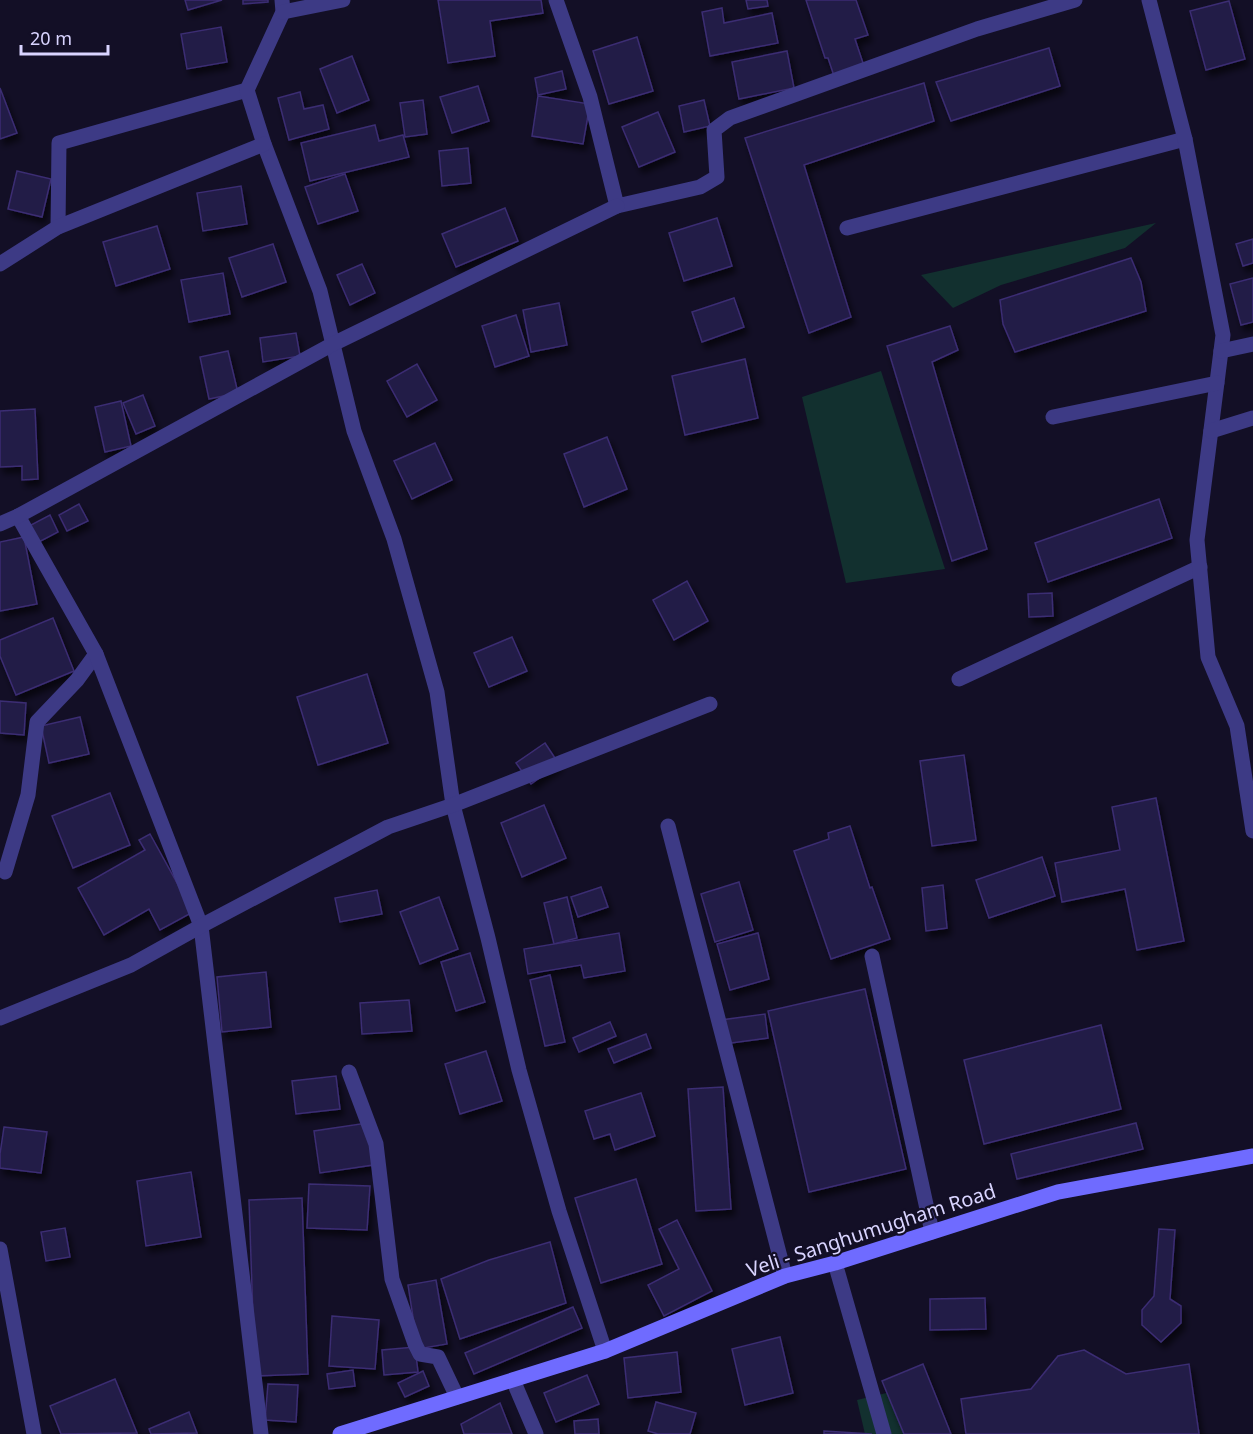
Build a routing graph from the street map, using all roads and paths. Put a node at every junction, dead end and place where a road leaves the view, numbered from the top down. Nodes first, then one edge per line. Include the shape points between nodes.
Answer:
1 (343, 0) edge
2 (556, 0) edge
3 (1075, 0) edge
4 (1149, 0) edge
5 (283, 6) edge
6 (247, 90) junction
7 (1185, 139) junction
8 (264, 144) junction
9 (617, 206) junction
10 (58, 227) junction
11 (847, 228) dead end
12 (0, 264) edge
13 (333, 344) junction
14 (1253, 344) edge
15 (1221, 351) junction
16 (1217, 383) junction
17 (1053, 417) dead end
18 (1253, 418) edge
19 (1210, 431) junction
20 (18, 516) junction
21 (0, 524) edge
22 (1200, 567) junction
23 (96, 654) junction
24 (959, 679) dead end
25 (710, 704) dead end
26 (453, 805) junction
27 (668, 826) dead end
28 (1253, 831) edge
29 (5, 872) dead end
30 (201, 926) junction
31 (872, 956) dead end
32 (0, 1018) edge
33 (349, 1072) dead end
34 (1253, 1156) edge
35 (932, 1232) junction
36 (0, 1249) edge
37 (836, 1263) junction
38 (785, 1276) junction
39 (605, 1351) junction
40 (513, 1380) junction
41 (457, 1397) junction
42 (361, 1431) edge
43 (34, 1434) edge
44 (261, 1434) edge
45 (340, 1434) edge
46 (536, 1434) edge
47 (884, 1434) edge

1 - 5 street
2 - 9 street via 590,97
3 - 9 street via 977,29 730,118 714,130 717,177 700,187
4 - 7 street
5 - 6 street
6 - 8 street
6 - 10 street via 59,143
7 - 11 street
7 - 15 street via 1223,335
8 - 10 street
8 - 13 street via 320,291
9 - 13 street
10 - 12 street
13 - 20 street
13 - 26 street via 354,431 394,539 437,692
14 - 15 street
15 - 16 street
16 - 17 street
16 - 19 street
18 - 19 street
19 - 22 street via 1197,540
20 - 21 street
20 - 23 street
22 - 24 street
22 - 28 street via 1208,657 1237,726
23 - 29 street via 37,722 28,795
23 - 30 street
25 - 26 street
26 - 30 street via 388,827
26 - 39 street via 522,1081
27 - 38 street
30 - 32 street via 131,965
30 - 44 street
31 - 35 street
33 - 41 street via 376,1144 392,1279 420,1354 438,1357
34 - 35 main road, Veli - Sanghumugham Road via 1058,1192
35 - 37 main road, Veli - Sanghumugham Road
36 - 43 street
37 - 38 main road, Veli - Sanghumugham Road
37 - 47 street
38 - 39 main road, Veli - Sanghumugham Road
39 - 40 main road, Veli - Sanghumugham Road
40 - 41 main road, Veli - Sanghumugham Road
40 - 46 street
41 - 42 main road, Veli - Sanghumugham Road
42 - 45 main road, Veli - Sanghumugham Road

